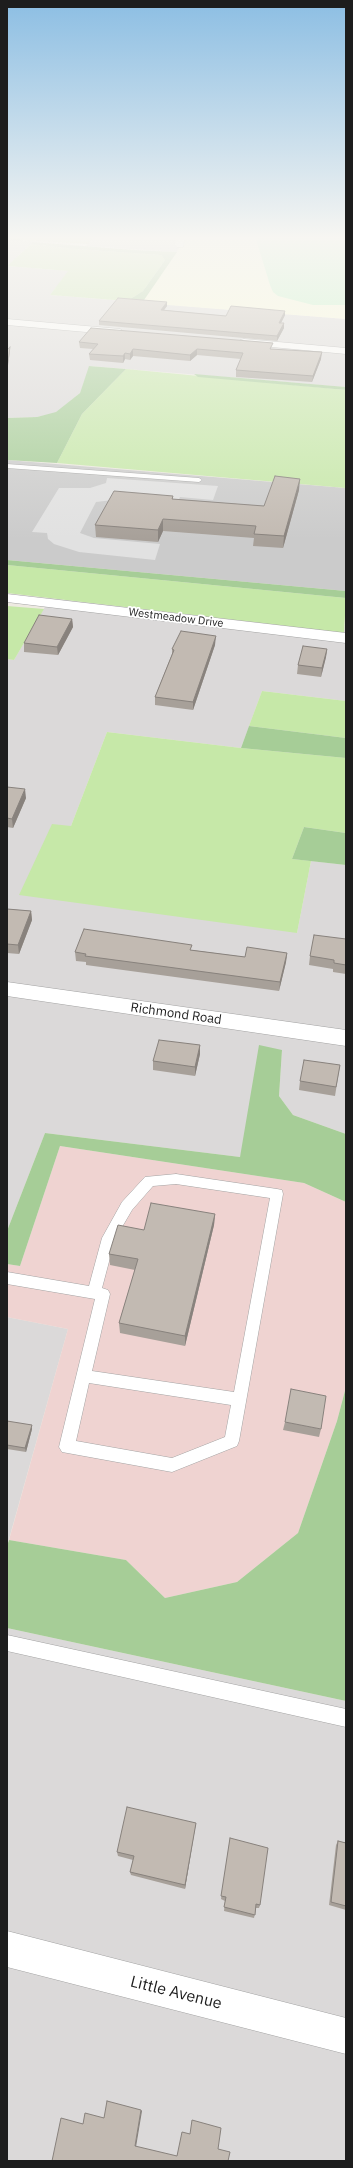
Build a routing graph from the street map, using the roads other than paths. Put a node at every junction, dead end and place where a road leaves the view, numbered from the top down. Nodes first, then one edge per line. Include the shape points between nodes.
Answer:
1 (234, 341) edge
2 (346, 351) edge
3 (7, 466) edge
4 (200, 480) dead end
5 (7, 598) edge
6 (346, 638) edge
7 (7, 989) edge
8 (346, 1038) edge
9 (7, 1278) edge
10 (94, 1293) junction
11 (84, 1376) junction
12 (239, 1399) junction
13 (7, 1644) edge
14 (346, 1718) edge
15 (7, 1949) edge
16 (346, 2036) edge

1 - 2 street
3 - 4 lane
5 - 6 street, Westmeadow Drive
7 - 8 street, Richmond Road
9 - 10 lane
10 - 11 lane via 103,1294
10 - 12 lane via 109,1238 127,1206 150,1181 176,1179 277,1194
11 - 12 lane
11 - 12 lane via 67,1447 172,1465 232,1441
13 - 14 lane
15 - 16 street, Little Avenue

